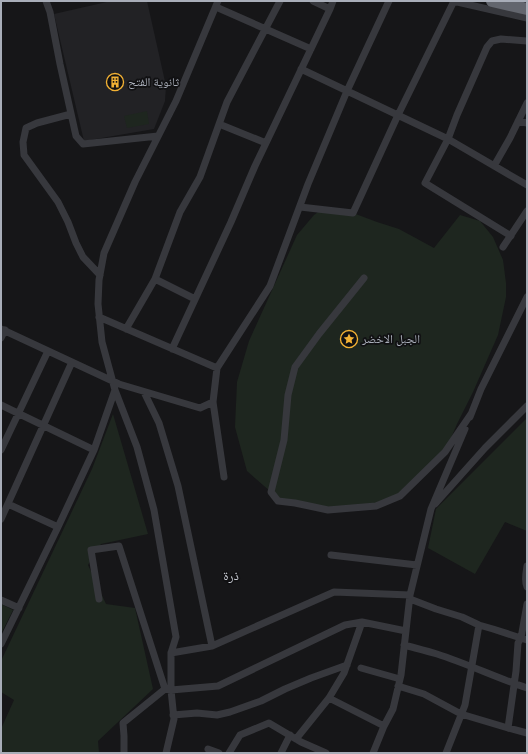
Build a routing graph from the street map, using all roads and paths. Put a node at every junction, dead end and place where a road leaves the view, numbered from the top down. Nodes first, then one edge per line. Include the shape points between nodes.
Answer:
1 (46, 1) edge
2 (280, 1) edge
3 (313, 1) edge
4 (333, 1) edge
5 (453, 1) edge
6 (492, 1) edge
7 (388, 2) edge
8 (217, 4) edge
9 (330, 9) junction
10 (527, 10) edge
11 (527, 18) edge
12 (265, 28) junction
13 (527, 41) edge
14 (311, 49) junction
15 (301, 69) junction
16 (347, 91) junction
17 (527, 103) edge
18 (71, 114) junction
19 (398, 115) junction
20 (518, 121) junction
21 (527, 123) edge
22 (219, 124) junction
23 (158, 136) junction
24 (448, 139) junction
25 (266, 143) junction
26 (494, 166) junction
27 (527, 185) edge
28 (300, 207) junction
29 (527, 211) edge
30 (511, 236) junction
31 (503, 247) dead end
32 (100, 275) junction
33 (364, 278) dead end
34 (154, 279) junction
35 (527, 297) edge
36 (195, 299) junction
37 (99, 317) junction
38 (126, 329) junction
39 (3, 330) edge
40 (1, 338) edge
41 (172, 349) junction
42 (48, 351) junction
43 (72, 362) junction
44 (217, 368) junction
45 (113, 381) junction
46 (115, 390) junction
47 (144, 392) junction
48 (213, 402) junction
49 (1, 405) edge
50 (527, 406) edge
51 (18, 413) junction
52 (471, 414) junction
53 (44, 426) junction
54 (1, 450) edge
55 (94, 450) junction
56 (224, 477) dead end
57 (8, 504) junction
58 (431, 509) junction
59 (1, 519) edge
60 (58, 527) junction
61 (331, 555) dead end
62 (417, 565) junction
63 (527, 566) edge
64 (527, 587) edge
65 (410, 597) junction
66 (99, 599) dead end
67 (1, 600) edge
68 (527, 604) edge
69 (19, 608) junction
70 (362, 622) junction
71 (479, 625) junction
72 (406, 631) junction
73 (524, 639) edge
74 (1, 644) edge
75 (404, 645) junction
76 (212, 646) junction
77 (171, 654) junction
78 (347, 665) junction
79 (471, 667) junction
80 (361, 668) dead end
81 (399, 682) junction
82 (514, 684) junction
83 (527, 688) edge
84 (168, 689) junction
85 (329, 698) junction
86 (461, 714) junction
87 (173, 715) junction
88 (384, 726) junction
89 (508, 728) junction
90 (527, 733) edge
91 (293, 737) junction
92 (208, 749) dead end
93 (124, 753) edge
94 (166, 753) edge
95 (219, 753) edge
96 (229, 753) edge
97 (281, 753) edge
98 (326, 753) edge
99 (372, 753) edge
100 (446, 753) edge

1 - 18 street
2 - 12 street
3 - 9 street
4 - 9 street
5 - 11 street
5 - 19 street
6 - 10 highway
7 - 16 street
8 - 12 street
8 - 23 street via 176,101
9 - 14 street
12 - 14 street
12 - 22 street via 227,102
13 - 24 street via 501,39 492,41 487,47
14 - 15 street
15 - 16 street
15 - 25 street
16 - 19 street
16 - 28 street
17 - 20 street
18 - 23 street via 76,136 83,144
18 - 32 street via 26,128 24,155 58,202 83,257
19 - 24 street
19 - 28 street via 354,213
20 - 21 street
20 - 26 street
22 - 25 street
22 - 34 street via 200,177 180,212
23 - 32 street via 104,253
24 - 26 street
24 - 30 street via 424,183
25 - 36 street
26 - 27 street
28 - 44 street via 270,286
29 - 30 street
30 - 31 street
32 - 37 street
33 - 52 street via 295,367 288,395 284,440 271,492 278,501 328,510 376,506 400,496 445,452
34 - 36 street
34 - 38 street
35 - 52 street
36 - 41 street
37 - 38 street
37 - 45 street via 102,342
38 - 41 street
39 - 40 street
39 - 42 street
41 - 44 street
42 - 43 street
42 - 51 street
43 - 45 street
43 - 53 street
44 - 48 street
45 - 46 street
45 - 47 street
46 - 55 street
46 - 77 street via 137,447 154,510 176,636
47 - 48 street via 200,408
47 - 76 street via 159,423 178,486
48 - 56 street
49 - 51 street
50 - 58 street via 485,448
51 - 53 street
51 - 54 street
52 - 58 street
53 - 55 street
53 - 57 street
55 - 60 street
57 - 59 street
57 - 60 street
58 - 62 street
60 - 69 street
61 - 62 street
62 - 65 street
63 - 64 street
65 - 71 street
65 - 72 street
65 - 76 street via 334,592
66 - 84 street via 91,550 119,546
67 - 69 street
68 - 73 street
69 - 74 street
70 - 72 street
70 - 78 street
70 - 84 street via 345,625 218,686
71 - 73 street
71 - 79 street
72 - 75 street
73 - 82 street via 518,643
75 - 79 street
75 - 81 street
76 - 77 street
77 - 84 street
78 - 85 street
78 - 87 street via 230,712 217,715
79 - 82 street
79 - 86 street via 465,705
80 - 81 street
81 - 86 street
81 - 88 street via 393,709
82 - 83 street
82 - 89 street
84 - 87 street
84 - 93 street via 123,723
85 - 88 street
85 - 91 street
86 - 89 street
86 - 100 street
87 - 94 street
88 - 99 street
89 - 90 street
91 - 96 street via 269,723 240,735
91 - 97 street
91 - 98 street
92 - 95 street

